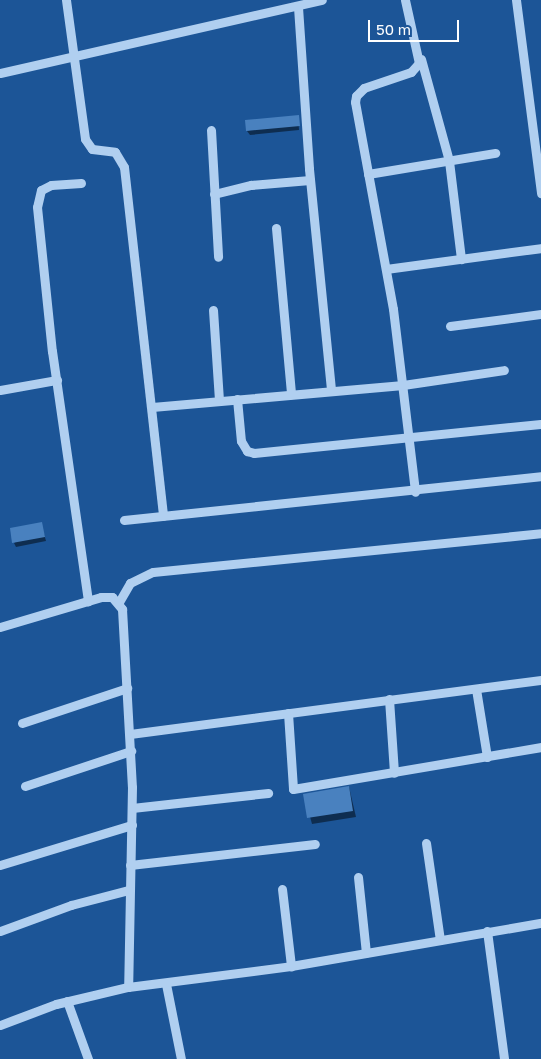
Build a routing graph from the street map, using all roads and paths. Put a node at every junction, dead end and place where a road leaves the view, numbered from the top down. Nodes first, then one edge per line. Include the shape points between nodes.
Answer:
1 (66, 0) edge
2 (322, 0) edge
3 (406, 0) edge
4 (516, 0) edge
5 (298, 7) junction
6 (74, 57) junction
7 (420, 58) junction
8 (0, 73) edge
9 (211, 130) dead end
10 (495, 153) dead end
11 (449, 161) junction
12 (368, 174) junction
13 (310, 180) junction
14 (81, 183) dead end
15 (541, 193) edge
16 (214, 194) junction
17 (276, 228) dead end
18 (541, 248) edge
19 (218, 257) dead end
20 (460, 259) junction
21 (386, 269) junction
22 (213, 310) dead end
23 (541, 314) edge
24 (450, 326) dead end
25 (504, 370) dead end
26 (57, 380) junction
27 (403, 385) junction
28 (0, 390) edge
29 (331, 391) junction
30 (291, 394) junction
31 (237, 399) junction
32 (219, 400) junction
33 (152, 407) junction
34 (541, 424) edge
35 (409, 438) junction
36 (541, 476) edge
37 (415, 492) junction
38 (163, 516) junction
39 (124, 520) dead end
40 (541, 533) edge
41 (88, 601) junction
42 (118, 602) junction
43 (0, 627) edge
44 (541, 680) edge
45 (127, 688) junction
46 (476, 689) junction
47 (389, 699) junction
48 (288, 712) junction
49 (22, 723) dead end
50 (130, 734) junction
51 (541, 747) edge
52 (130, 751) junction
53 (487, 757) junction
54 (394, 773) junction
55 (25, 786) dead end
56 (268, 793) dead end
57 (132, 808) junction
58 (132, 825) junction
59 (426, 843) dead end
60 (315, 844) dead end
61 (0, 865) edge
62 (130, 865) junction
63 (358, 877) dead end
64 (282, 888) dead end
65 (129, 890) junction
66 (541, 923) edge
67 (0, 931) edge
68 (487, 931) junction
69 (440, 940) junction
70 (366, 953) junction
71 (291, 966) junction
72 (166, 984) junction
73 (128, 987) junction
74 (67, 1001) junction
75 (0, 1025) edge
76 (88, 1059) edge
77 (181, 1059) edge
78 (504, 1059) edge

1 - 6 street
2 - 5 street
3 - 7 street
4 - 15 street
5 - 6 street
5 - 13 street
6 - 8 street
6 - 33 street via 87,145 115,152 124,167
7 - 11 street
7 - 12 street via 411,72 370,84 356,96
9 - 16 street
10 - 11 street
11 - 12 street
11 - 20 street
12 - 21 street
13 - 16 street via 251,185
13 - 29 street
14 - 26 street via 51,185 41,190 38,196
16 - 19 street
17 - 30 street
18 - 20 street
20 - 21 street
21 - 27 street
22 - 32 street
23 - 24 street
25 - 27 street
26 - 28 street
26 - 41 street
27 - 29 street
27 - 35 street
29 - 30 street
30 - 31 street
31 - 32 street
31 - 35 street via 241,441 247,451
32 - 33 street
33 - 38 street
34 - 35 street
35 - 37 street
36 - 37 street
37 - 38 street
38 - 39 street
40 - 42 street via 153,572 130,583
41 - 42 street via 112,597
41 - 43 street
42 - 45 street
44 - 46 street
45 - 49 street
45 - 50 street
46 - 47 street
46 - 53 street
47 - 48 street
47 - 54 street
48 - 50 street
48 - 54 street via 293,789
50 - 52 street
51 - 53 street
52 - 55 street
52 - 57 street
53 - 54 street
56 - 57 street
57 - 58 street
58 - 61 street
58 - 62 street
59 - 69 street
60 - 62 street
62 - 65 street
63 - 70 street
64 - 71 street
65 - 67 street via 71,905
65 - 73 street
66 - 68 street
68 - 69 street
68 - 78 street
69 - 70 street
70 - 71 street
71 - 72 street
72 - 73 street
72 - 77 street
73 - 74 street
74 - 75 street
74 - 76 street

